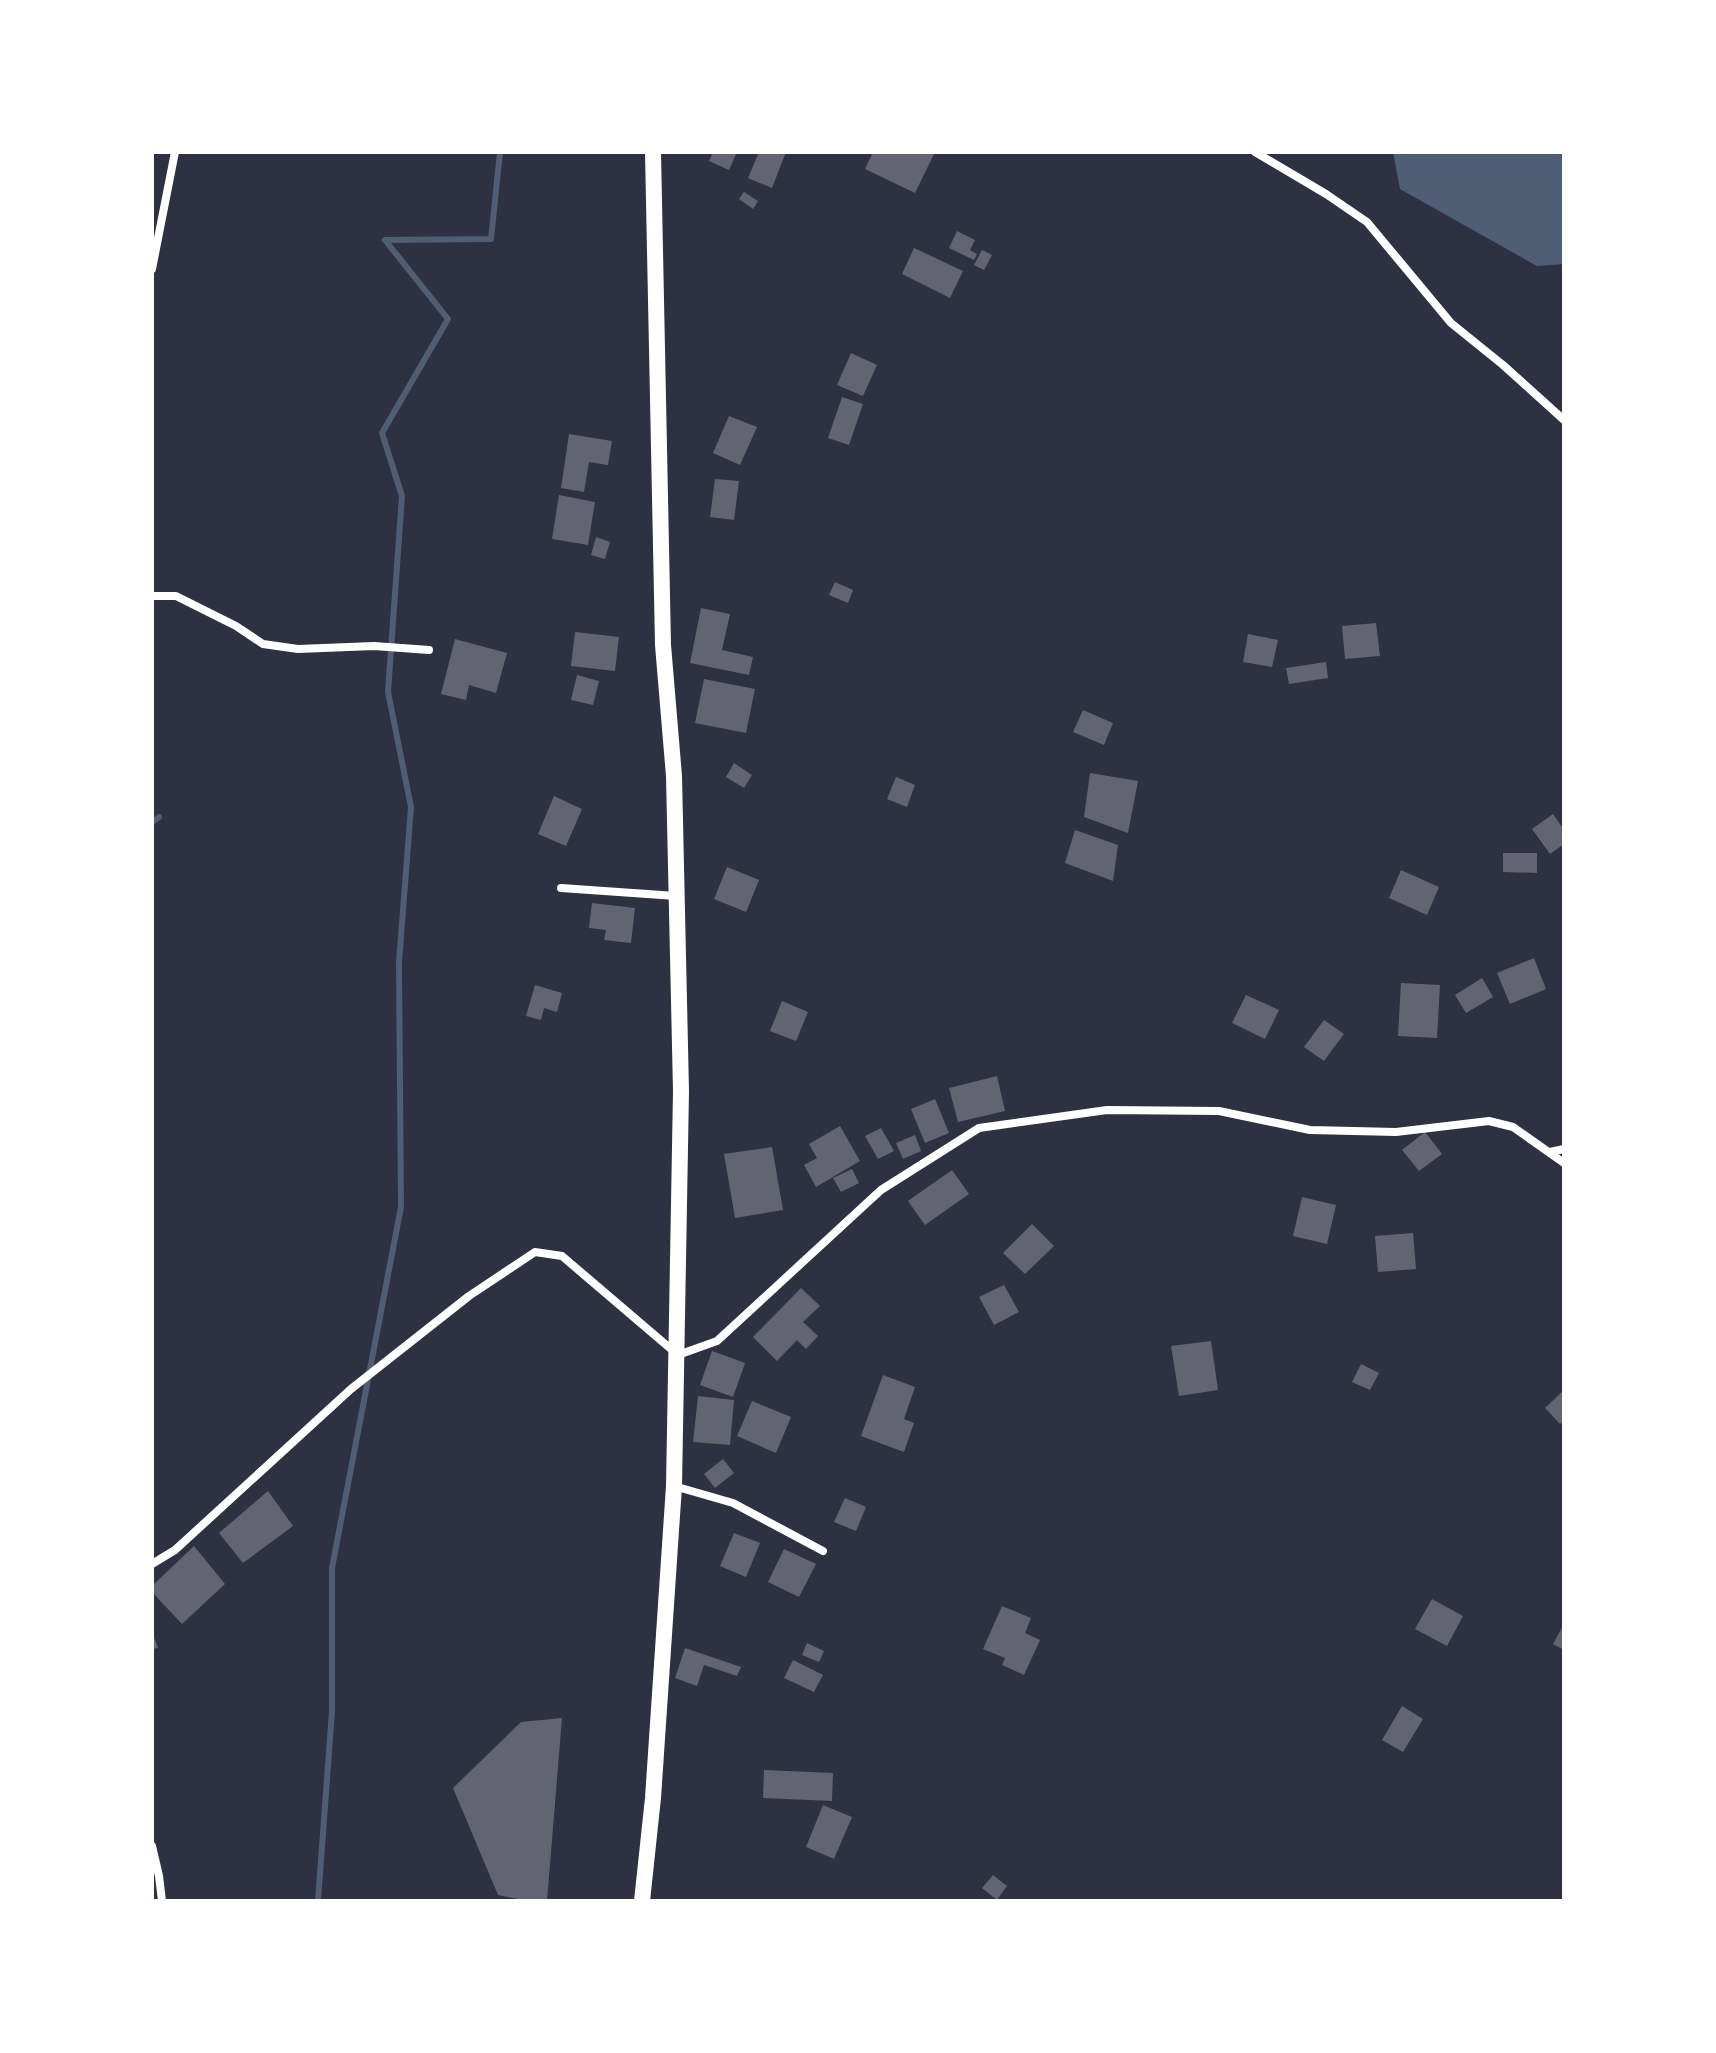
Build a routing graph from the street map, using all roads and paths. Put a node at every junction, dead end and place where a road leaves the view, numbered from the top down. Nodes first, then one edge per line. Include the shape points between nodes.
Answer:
1 (175, 152) edge
2 (653, 152) edge
3 (1255, 152) edge
4 (152, 269) edge
5 (1564, 420) edge
6 (152, 596) edge
7 (429, 650) dead end
8 (561, 888) dead end
9 (677, 896) junction
10 (1564, 1149) edge
11 (1550, 1152) junction
12 (1564, 1163) edge
13 (678, 1355) junction
14 (674, 1486) junction
15 (823, 1551) dead end
16 (152, 1564) edge
17 (152, 1846) edge
18 (162, 1901) edge
19 (642, 1901) edge

1 - 4 street
2 - 9 highway via 663,645
3 - 5 street via 1367,222 1451,323
6 - 7 street via 176,596 263,644
8 - 9 street
9 - 13 highway
10 - 11 street
11 - 12 street
11 - 13 street via 1513,1127 1489,1121 1396,1132 1310,1130 1219,1111 1107,1110 979,1128 881,1190 717,1341
13 - 14 highway
13 - 16 street via 562,1256 535,1252 422,1331 175,1550
14 - 15 street via 733,1503
14 - 19 highway
17 - 18 street

